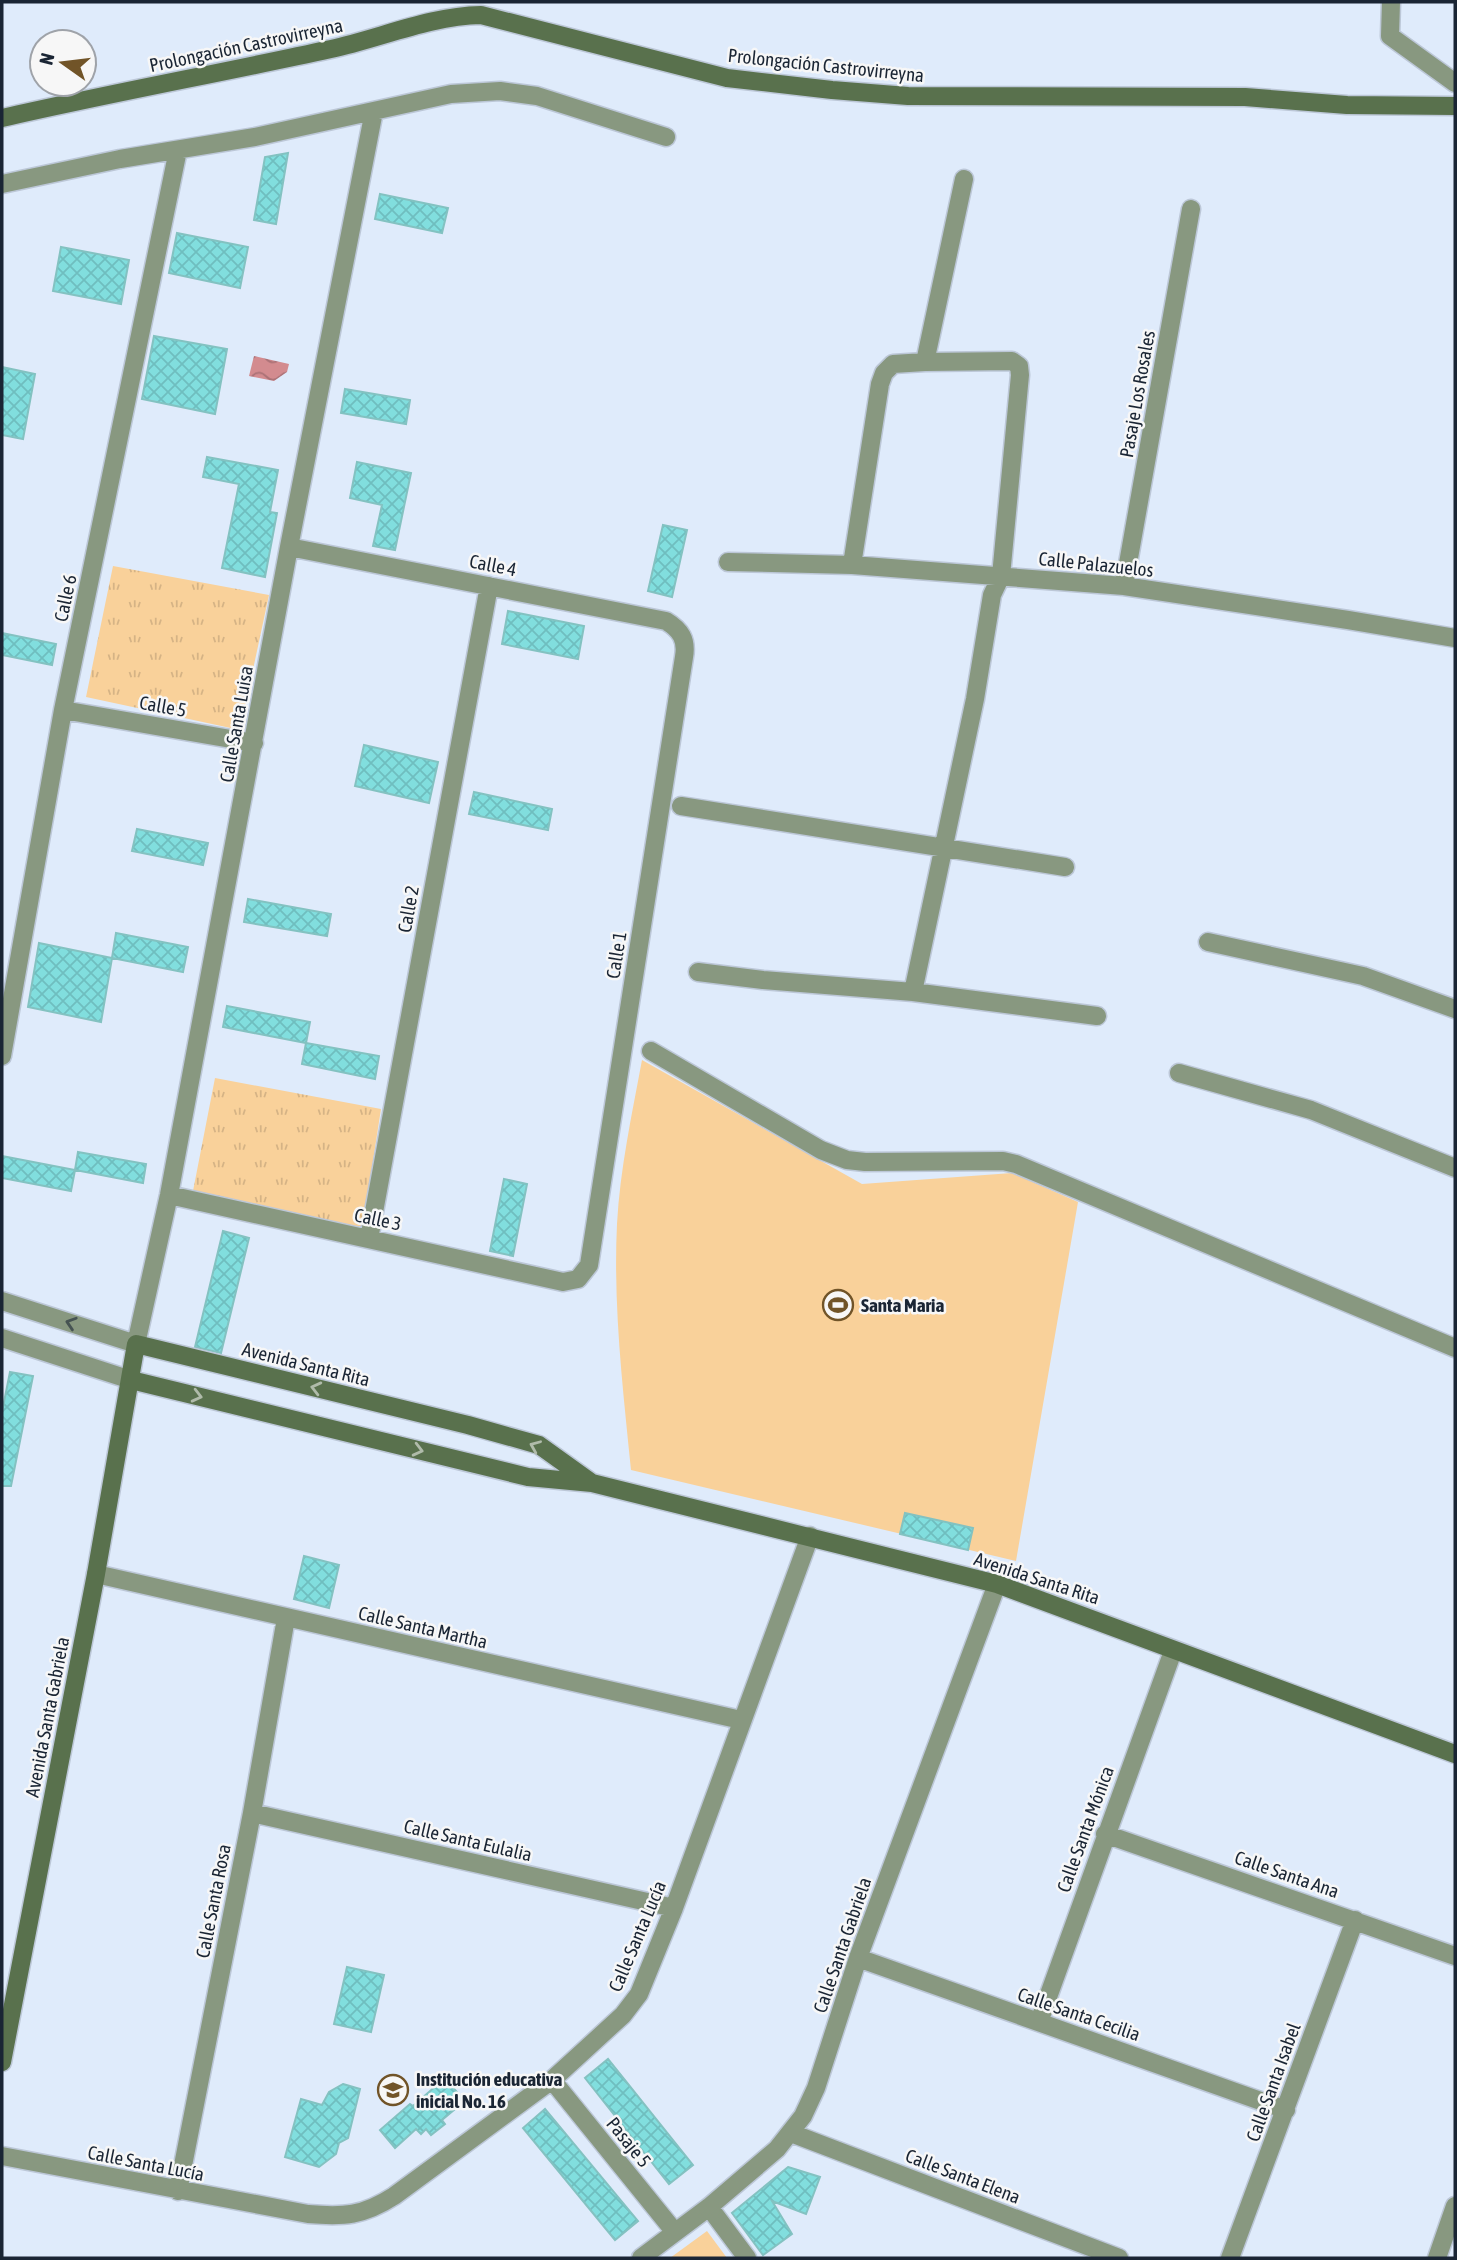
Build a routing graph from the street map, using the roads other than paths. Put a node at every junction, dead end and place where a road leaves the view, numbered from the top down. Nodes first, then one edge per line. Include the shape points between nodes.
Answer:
1 (1391, 2) edge
2 (1455, 83) edge
3 (1455, 106) edge
4 (374, 111) junction
5 (2, 118) edge
6 (666, 137) dead end
7 (178, 150) junction
8 (964, 178) dead end
9 (2, 184) edge
10 (1191, 209) dead end
11 (925, 362) junction
12 (289, 547) junction
13 (728, 562) dead end
14 (852, 565) junction
15 (1002, 576) junction
16 (489, 586) junction
17 (1124, 586) junction
18 (682, 636) joint
19 (1455, 638) edge
20 (64, 710) junction
21 (254, 743) junction
22 (681, 806) dead end
23 (944, 848) junction
24 (1065, 867) dead end
25 (1208, 942) dead end
26 (698, 972) dead end
27 (913, 992) junction
28 (1455, 1009) edge
29 (1097, 1016) dead end
30 (651, 1052) dead end
31 (2, 1056) edge
32 (1179, 1073) dead end
33 (1455, 1168) edge
34 (169, 1195) junction
35 (369, 1239) junction
36 (578, 1279) joint
37 (2, 1301) edge
38 (2, 1338) edge
39 (136, 1344) junction
40 (1455, 1348) edge
41 (131, 1380) junction
42 (592, 1483) junction
43 (810, 1536) junction
44 (96, 1574) junction
45 (997, 1584) junction
46 (286, 1618) junction
47 (1173, 1651) junction
48 (741, 1720) junction
49 (1455, 1754) edge
50 (252, 1813) junction
51 (1105, 1835) junction
52 (674, 1908) junction
53 (1355, 1920) junction
54 (1455, 1956) edge
55 (858, 1958) junction
56 (1039, 2022) junction
57 (2, 2062) edge
58 (552, 2080) junction
59 (1286, 2110) junction
60 (791, 2133) junction
61 (2, 2156) edge
62 (178, 2191) junction
63 (1455, 2206) edge
64 (709, 2207) junction
65 (674, 2231) junction
66 (641, 2258) edge
67 (747, 2258) edge
68 (1119, 2258) edge
69 (1230, 2258) edge
70 (1437, 2258) edge

1 - 2 street via 1390,36
3 - 5 street, Prolongación Castrovirreyna via 1347,105 1245,97 908,96 821,89 727,78 481,15 458,16 352,45
4 - 6 street via 451,94 500,91 537,96
4 - 7 street
4 - 12 street, Calle Santa Luisa
7 - 9 street
7 - 20 street, Calle 6
8 - 11 street
10 - 17 street, Pasaje Los Rosales
11 - 14 street via 892,364 880,384
11 - 15 street via 1012,361 1019,366
12 - 16 street, Calle 4
12 - 21 street, Calle Santa Luisa
13 - 14 street, Calle Palazuelos
14 - 15 street, Calle Palazuelos
15 - 17 street, Calle Palazuelos
15 - 23 street via 992,595
16 - 18 street, Calle 4 via 666,621
16 - 35 street, Calle 2
17 - 19 street, Calle Palazuelos
18 - 36 street, Calle 1 via 686,646 589,1265
20 - 21 street, Calle 5
20 - 31 street, Calle 6
21 - 34 street, Calle Santa Luisa
22 - 23 street
23 - 24 street
23 - 27 street
25 - 28 street via 1363,976
26 - 27 street
27 - 29 street
30 - 40 street via 821,1150 847,1160 1016,1164
32 - 33 street via 1311,1110
34 - 35 street, Calle 3
34 - 39 street, Calle Santa Luisa
35 - 36 street, Calle 3 via 563,1282
39 -> 37 street, Avenida Santa Rita
38 - 41 street, Avenida Santa Rita
39 - 41 street, Avenida Santa Gabriela
42 -> 39 street, Avenida Santa Rita via 539,1445
41 -> 42 street, Avenida Santa Rita via 528,1477
41 - 44 street, Avenida Santa Gabriela
42 - 43 street, Avenida Santa Rita
43 - 45 street, Avenida Santa Rita
43 - 48 street, Calle Santa Lucía
44 - 46 street, Calle Santa Martha
44 - 57 street, Avenida Santa Gabriela
45 - 47 street, Avenida Santa Rita
45 - 55 street, Calle Santa Gabriela
46 - 48 street, Calle Santa Martha
46 - 50 street, Calle Santa Rosa
47 - 49 street, Avenida Santa Rita
47 - 51 street, Calle Santa Mónica
48 - 52 street, Calle Santa Lucía
50 - 52 street, Calle Santa Eulalia
50 - 62 street, Calle Santa Rosa
51 - 53 street, Calle Santa Ana
51 - 56 street, Calle Santa Mónica
52 - 58 street, Calle Santa Lucía via 639,1994 623,2015
53 - 54 street, Calle Santa Ana
53 - 59 street, Calle Santa Isabel
55 - 56 street, Calle Santa Cecilia
55 - 60 street, Calle Santa Gabriela via 816,2088
56 - 59 street, Calle Santa Cecilia
58 - 62 street, Calle Santa Lucía via 394,2196 357,2214 308,2214
58 - 65 street, Pasaje 5
59 - 69 street, Calle Santa Isabel
60 - 64 street, Calle Santa Gabriela
60 - 68 street, Calle Santa Elena
61 - 62 street, Calle Santa Lucía
63 - 70 street
64 - 65 street, Calle Santa Gabriela
64 - 67 street
65 - 66 street, Calle Santa Gabriela

